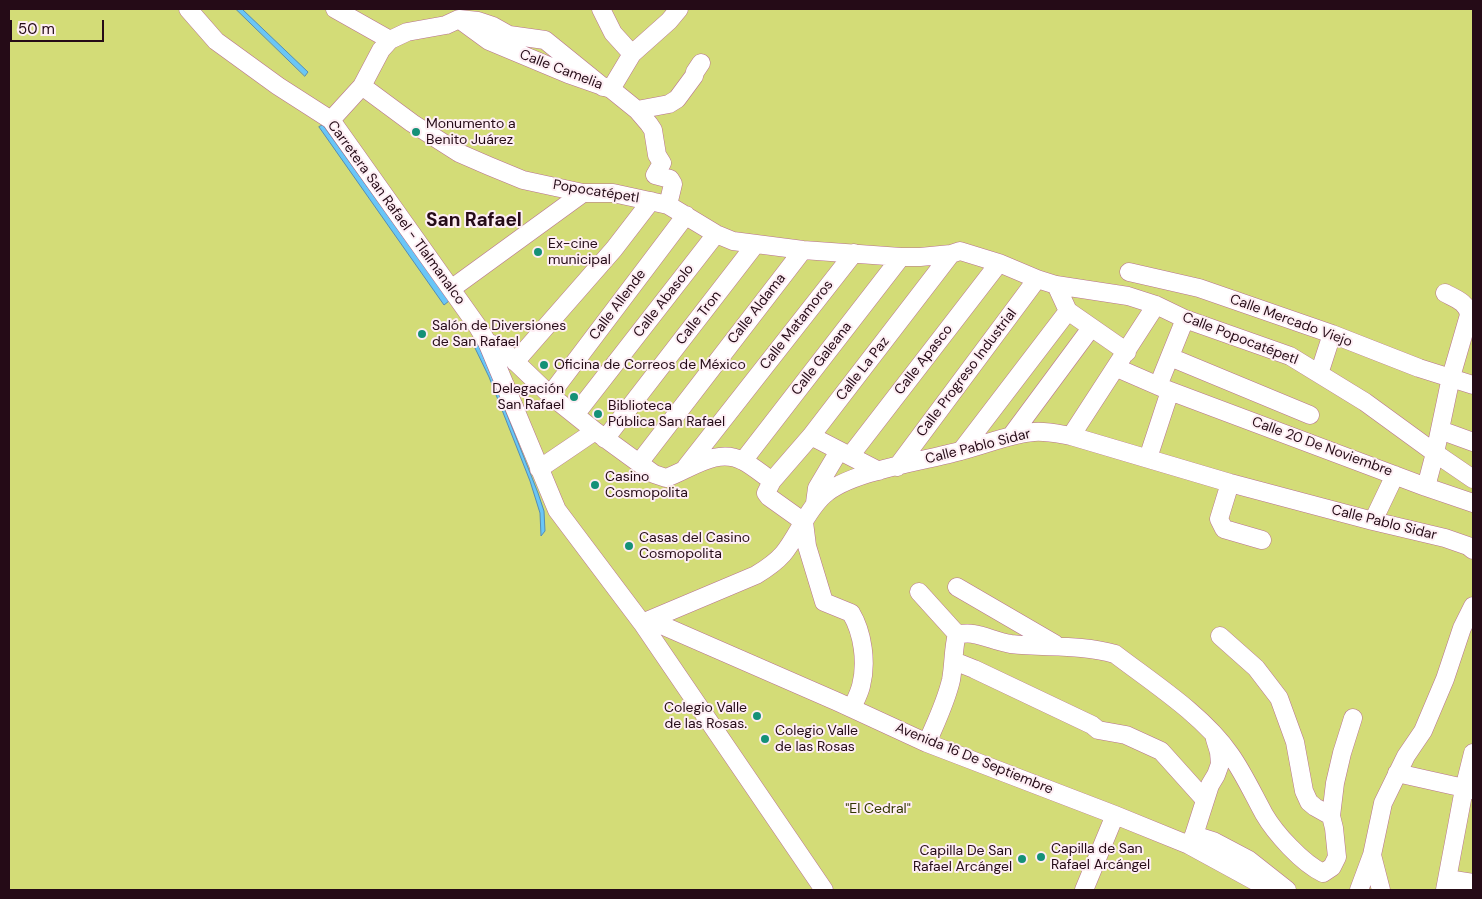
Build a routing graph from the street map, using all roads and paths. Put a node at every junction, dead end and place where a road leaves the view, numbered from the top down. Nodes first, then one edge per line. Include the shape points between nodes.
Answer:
1 (188, 9) edge
2 (335, 9) edge
3 (601, 9) edge
4 (678, 9) edge
5 (462, 14) edge
6 (390, 40) junction
7 (632, 54) junction
8 (701, 64) dead end
9 (362, 86) junction
10 (607, 88) junction
11 (637, 110) junction
12 (331, 120) junction
13 (583, 193) junction
14 (659, 203) junction
15 (686, 215) junction
16 (716, 234) junction
17 (755, 245) junction
18 (803, 250) junction
19 (854, 253) junction
20 (952, 254) junction
21 (901, 257) junction
22 (999, 263) junction
23 (1129, 272) dead end
24 (1037, 279) junction
25 (1056, 285) junction
26 (451, 289) junction
27 (1445, 293) dead end
28 (1156, 305) junction
29 (1068, 311) junction
30 (1185, 319) junction
31 (1091, 328) junction
32 (1332, 334) junction
33 (487, 342) junction
34 (1127, 352) junction
35 (1170, 357) junction
36 (515, 362) junction
37 (1117, 368) junction
38 (1320, 374) junction
39 (1451, 377) junction
40 (1473, 386) edge
41 (1164, 389) junction
42 (550, 395) junction
43 (575, 415) junction
44 (1310, 415) dead end
45 (1440, 430) junction
46 (600, 435) junction
47 (812, 436) junction
48 (1011, 436) junction
49 (1071, 436) junction
50 (1473, 442) edge
51 (961, 451) junction
52 (1435, 453) junction
53 (844, 454) junction
54 (1148, 458) junction
55 (743, 461) junction
56 (639, 463) junction
57 (897, 466) junction
58 (686, 468) junction
59 (539, 469) junction
60 (879, 471) junction
61 (1395, 475) junction
62 (1473, 479) edge
63 (772, 481) junction
64 (1230, 483) junction
65 (1426, 487) junction
66 (1473, 503) edge
67 (815, 504) junction
68 (1373, 521) junction
69 (804, 522) junction
70 (1262, 540) dead end
71 (1473, 550) edge
72 (957, 587) dead end
73 (919, 592) dead end
74 (1473, 606) edge
75 (646, 622) junction
76 (957, 634) junction
77 (1220, 636) dead end
78 (1057, 646) junction
79 (954, 661) junction
80 (852, 708) junction
81 (1353, 718) dead end
82 (1214, 735) junction
83 (927, 743) junction
84 (1473, 753) edge
85 (1397, 773) junction
86 (1469, 790) edge
87 (1205, 800) junction
88 (1115, 815) junction
89 (1331, 816) junction
90 (1192, 840) junction
91 (1372, 855) junction
92 (1473, 883) edge
93 (1446, 885) edge
94 (824, 890) edge
95 (1084, 890) edge
96 (1267, 890) edge
97 (1287, 890) edge
98 (1359, 890) edge
99 (1381, 890) edge

1 - 12 street, Carretera San Rafael - Tlalmanalco via 216,41
2 - 6 street
3 - 7 street via 613,33
4 - 7 street
5 - 6 street via 446,25 407,32
5 - 10 street, Calle Camelia via 509,35 545,40
6 - 9 street
7 - 10 street
8 - 11 street via 677,99 669,104
9 - 12 street
9 - 13 street, Popocatépetl via 459,153 523,180
10 - 11 street, Calle Camelia
11 - 14 street, Calle Camelia via 653,130 657,155 662,163 655,174 670,179 674,184
12 - 26 street, Carretera San Rafael - Tlalmanalco
13 - 14 street, Popocatépetl via 613,193
13 - 26 street
14 - 15 street, Popocatépetl
14 - 36 street
15 - 16 street, Popocatépetl
15 - 42 street, Calle Allende
16 - 17 street, Popocatépetl via 733,242
16 - 43 street, Calle Abasolo
17 - 18 street, Popocatépetl
17 - 46 street, Calle Tron
18 - 19 street, Popocatépetl
18 - 56 street, Calle Aldama
19 - 21 street, Popocatépetl
19 - 58 street, Calle Matamoros
20 - 21 street, Popocatépetl
20 - 22 street, Popocatépetl via 960,251
20 - 47 street, Calle La Paz
21 - 55 street, Calle Galeana
22 - 24 street, Popocatépetl
22 - 53 street, Calle Apasco
23 - 32 street, Calle Mercado Viejo via 1199,288
24 - 25 street, Calle Popocatépetl
24 - 57 street, Calle Progreso Industrial
25 - 28 street, Calle Popocatépetl via 1128,296
25 - 29 street
26 - 33 street, Carretera San Rafael - Tlalmanalco
27 - 39 street via 1464,303 1469,316
28 - 30 street, Calle Popocatépetl
28 - 34 street
29 - 31 street
29 - 51 street
30 - 35 street
30 - 38 street, Calle Popocatépetl via 1290,356
31 - 34 street
31 - 48 street
32 - 38 street
32 - 39 street, Calle Mercado Viejo
33 - 36 street via 500,348
33 - 59 street, Carretera San Rafael - Tlalmanalco
34 - 37 street
35 - 41 street
35 - 44 street
36 - 42 street
37 - 41 street, Calle 20 De Noviembre
37 - 49 street
38 - 52 street, Calle Popocatépetl
39 - 40 street, Calle Mercado Viejo
39 - 45 street
41 - 54 street
41 - 61 street, Calle 20 De Noviembre
42 - 43 street
43 - 46 street
45 - 50 street
45 - 52 street
46 - 56 street
46 - 59 street, Calle Tron
47 - 53 street
47 - 63 street, Calle La Paz
48 - 49 street, Calle Pablo Sidar via 1033,432
48 - 51 street, Calle Pablo Sidar
49 - 54 street, Calle Pablo Sidar
51 - 57 street, Calle Pablo Sidar
52 - 62 street, Calle Popocatépetl
52 - 65 street
53 - 60 street
53 - 67 street, Calle Apasco via 817,488
54 - 64 street, Calle Pablo Sidar
55 - 58 street via 728,455 717,456
55 - 63 street
56 - 58 street via 666,478
57 - 60 street, Calle Pablo Sidar
59 - 75 street, Carretera San Rafael - Tlalmanalco via 557,510
60 - 67 street, Calle Pablo Sidar via 837,486
61 - 65 street, Calle 20 De Noviembre
61 - 68 street
63 - 69 street via 766,493 768,498
64 - 68 street, Calle Pablo Sidar
64 - 70 street via 1220,525
65 - 66 street, Calle 20 De Noviembre
67 - 69 street, Calle Pablo Sidar
68 - 71 street, Calle Pablo Sidar via 1445,538
69 - 75 street, Calle Pablo Sidar via 783,554 769,568
69 - 80 street via 807,546 824,602 850,613 859,632 863,672
72 - 78 street
73 - 76 street
74 - 85 street via 1423,731
75 - 80 street, Avenida 16 De Septiembre
75 - 94 street, Carretera San Rafael - Tlalmanalco
76 - 78 street via 973,634 1011,644
76 - 79 street
77 - 89 street via 1256,668 1279,698 1295,742 1304,791 1309,802
78 - 82 street via 1115,654 1192,712
79 - 83 street via 943,706
79 - 87 street via 1098,730 1126,735 1161,751
80 - 83 street, Avenida 16 De Septiembre
81 - 89 street via 1335,782
82 - 87 street via 1220,764
82 - 89 street via 1230,754 1265,816 1295,853 1311,868 1322,873 1332,867 1337,856
83 - 88 street, Avenida 16 De Septiembre
84 - 86 street
85 - 86 street
85 - 91 street via 1383,803
86 - 93 street
87 - 90 street
88 - 90 street, Avenida 16 De Septiembre
88 - 95 street
90 - 96 street
90 - 97 street, Avenida 16 De Septiembre via 1213,841 1248,860
91 - 98 street
91 - 99 street
92 - 93 street

